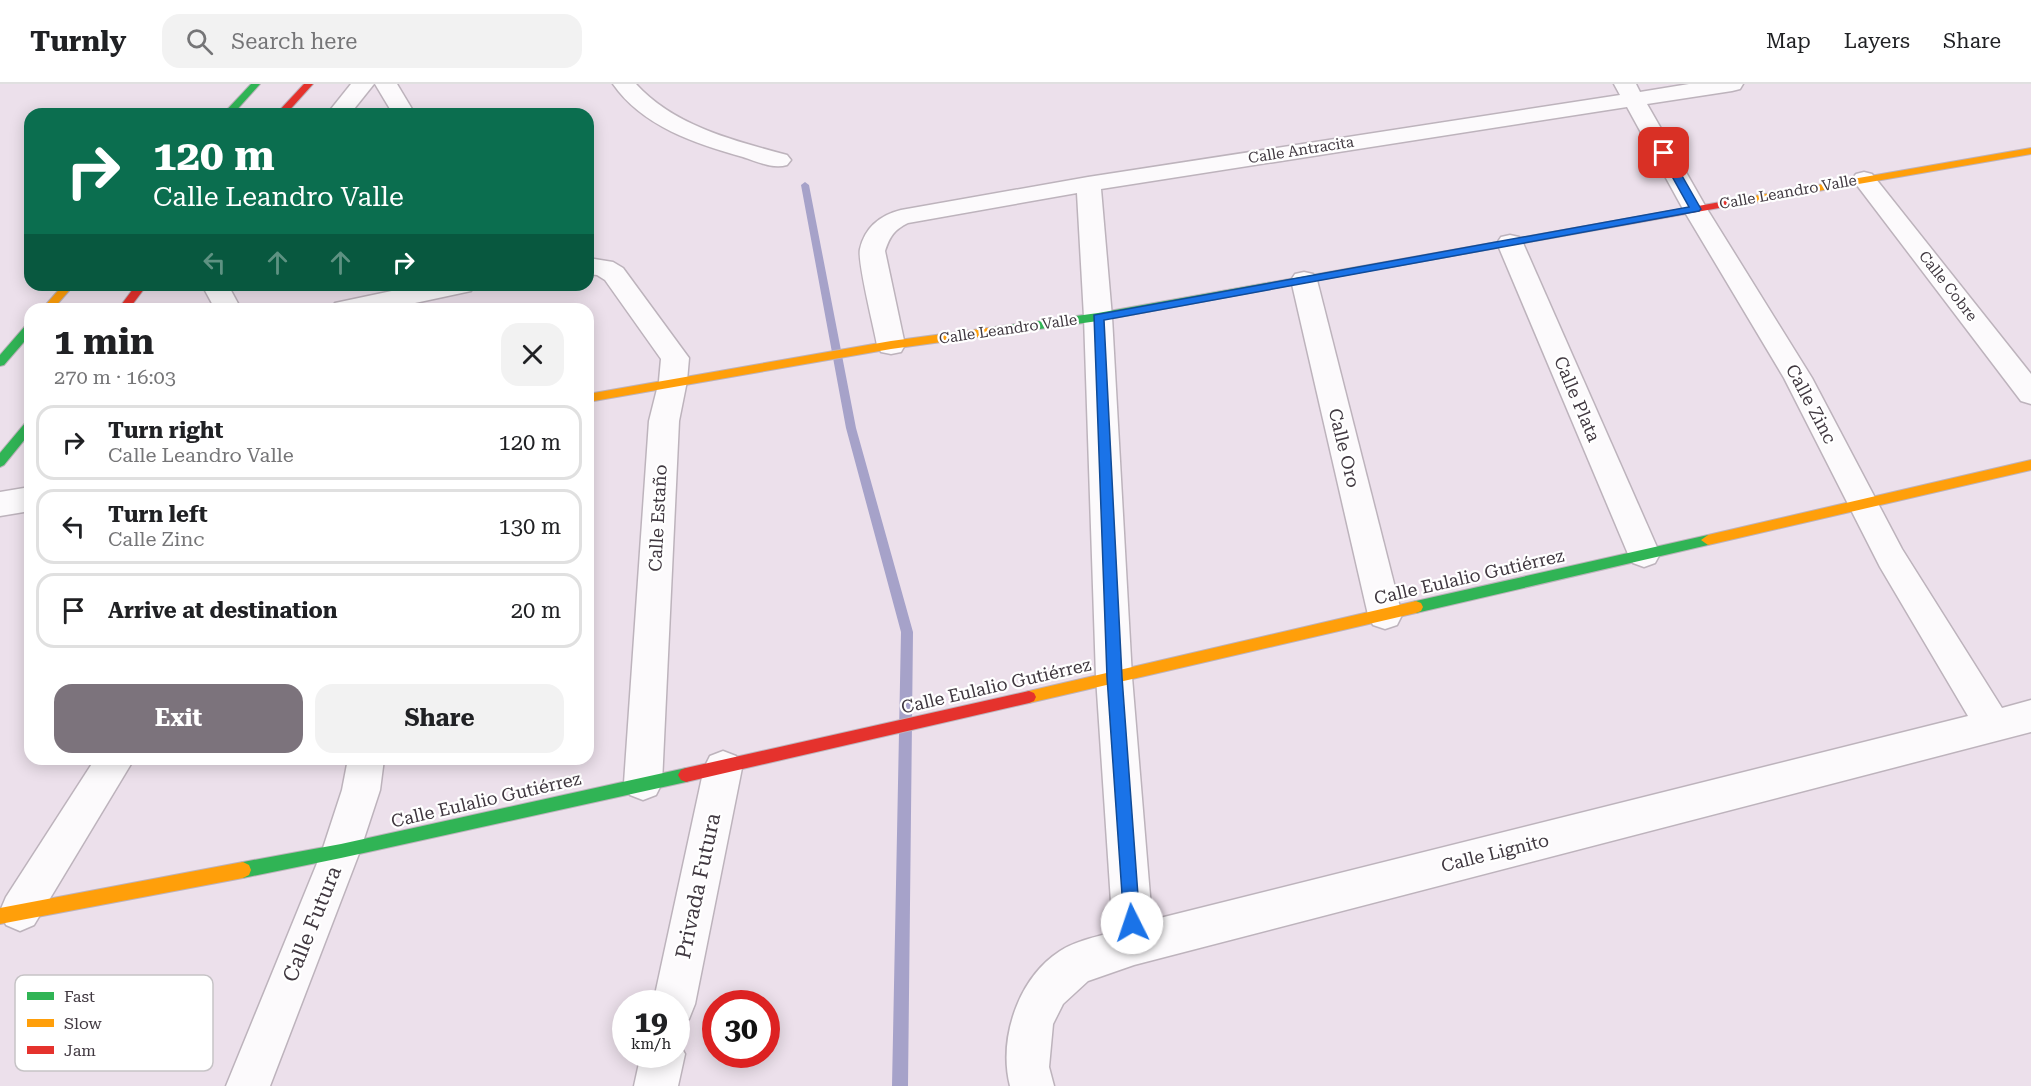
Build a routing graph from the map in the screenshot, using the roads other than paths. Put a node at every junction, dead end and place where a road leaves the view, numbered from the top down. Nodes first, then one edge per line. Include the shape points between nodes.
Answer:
1 (256, 84) edge
2 (309, 84) edge
3 (363, 84) edge
4 (386, 84) edge
5 (624, 84) edge
6 (1731, 84) edge
7 (1628, 91) edge
8 (234, 108) edge
9 (287, 108) edge
10 (343, 108) edge
11 (400, 108) edge
12 (2028, 155) edge
13 (779, 160) dead end
14 (1864, 179) junction
15 (1088, 184) junction
16 (1695, 209) junction
17 (1510, 243) junction
18 (601, 270) edge
19 (1304, 280) junction
20 (64, 291) edge
21 (137, 291) edge
22 (433, 291) edge
23 (52, 303) edge
24 (128, 303) edge
25 (374, 303) edge
26 (1098, 317) junction
27 (24, 335) edge
28 (891, 345) junction
29 (0, 362) edge
30 (673, 381) junction
31 (2031, 394) edge
32 (594, 397) edge
33 (24, 432) edge
34 (0, 462) edge
35 (2031, 465) edge
36 (24, 500) edge
37 (0, 504) edge
38 (1864, 505) junction
39 (1644, 554) junction
40 (1385, 615) junction
41 (1114, 677) junction
42 (2031, 716) edge
43 (1993, 725) junction
44 (112, 765) edge
45 (365, 765) edge
46 (723, 768) junction
47 (643, 783) junction
48 (341, 851) junction
49 (10, 914) edge
50 (1134, 945) junction
51 (677, 990) edge
52 (660, 1068) edge
53 (1030, 1076) edge
54 (248, 1086) edge
55 (656, 1086) edge

1 - 8 street
2 - 9 street
3 - 10 street
4 - 11 street
5 - 13 street via 651,110 728,146
6 - 7 street, Calle Antracita
7 - 15 street, Calle Antracita
7 - 16 street, Calle Zinc
12 - 14 street, Calle Leandro Valle
14 - 16 street, Calle Leandro Valle
14 - 31 street, Calle Cobre
15 - 26 street
15 - 28 street, Calle Antracita via 918,212 887,224 878,234 872,251
16 - 17 street, Calle Leandro Valle
16 - 38 street, Calle Zinc via 1798,378
17 - 19 street, Calle Leandro Valle
17 - 39 street, Calle Plata
18 - 30 street, Calle Estaño via 675,357
19 - 26 street, Calle Leandro Valle
19 - 40 street, Calle Oro
20 - 23 street
21 - 24 street
22 - 25 street
26 - 28 street, Calle Leandro Valle
26 - 41 street
27 - 29 street
28 - 30 street, Calle Leandro Valle
30 - 32 street, Calle Leandro Valle
30 - 47 street, Calle Estaño via 664,421
33 - 34 street
35 - 38 street, Calle Eulalio Gutiérrez
36 - 37 street
38 - 39 street, Calle Eulalio Gutiérrez
38 - 43 street, Calle Zinc via 1922,612
39 - 40 street, Calle Eulalio Gutiérrez
40 - 41 street, Calle Eulalio Gutiérrez
41 - 46 street, Calle Eulalio Gutiérrez
41 - 50 street
42 - 43 street, Calle Lignito
43 - 50 street, Calle Lignito
44 - 49 street
45 - 48 street, Calle Futura
46 - 47 street, Calle Eulalio Gutiérrez
46 - 51 street, Privada Futura
47 - 48 street, Calle Eulalio Gutiérrez
48 - 49 street, Calle Eulalio Gutiérrez
48 - 54 street, Calle Futura
50 - 53 street, Calle Lignito via 1074,965 1048,989 1032,1021
52 - 55 street

